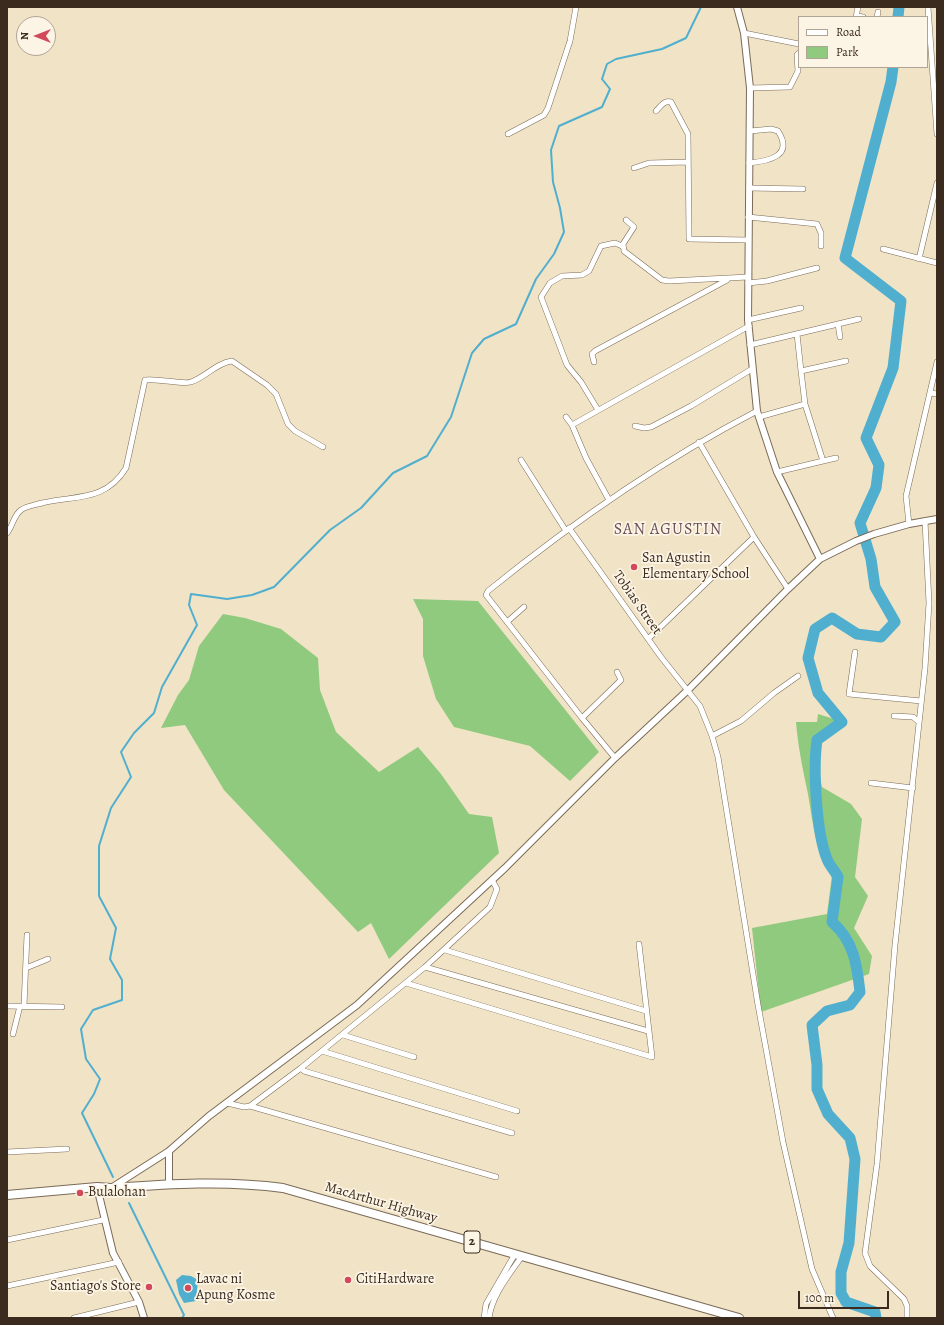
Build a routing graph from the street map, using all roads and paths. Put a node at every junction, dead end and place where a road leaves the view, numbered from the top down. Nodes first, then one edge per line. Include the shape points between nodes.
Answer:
1 (576, 7) edge
2 (737, 7) edge
3 (858, 7) edge
4 (928, 7) edge
5 (856, 16) edge
6 (744, 33) junction
7 (798, 44) edge
8 (798, 54) edge
9 (750, 88) junction
10 (656, 111) dead end
11 (750, 131) junction
12 (508, 134) dead end
13 (937, 134) edge
14 (687, 162) junction
15 (749, 163) junction
16 (634, 168) dead end
17 (937, 183) edge
18 (749, 188) junction
19 (803, 189) dead end
20 (934, 210) edge
21 (748, 217) junction
22 (626, 220) dead end
23 (748, 240) junction
24 (622, 246) junction
25 (821, 246) dead end
26 (883, 249) dead end
27 (919, 259) junction
28 (937, 263) edge
29 (817, 268) dead end
30 (729, 278) junction
31 (748, 280) junction
32 (801, 308) dead end
33 (859, 319) dead end
34 (749, 323) junction
35 (838, 324) junction
36 (797, 334) junction
37 (840, 337) dead end
38 (750, 345) junction
39 (846, 361) dead end
40 (594, 362) dead end
41 (937, 362) edge
42 (752, 369) junction
43 (801, 371) junction
44 (931, 393) junction
45 (937, 394) edge
46 (805, 404) junction
47 (598, 410) junction
48 (758, 414) junction
49 (566, 417) dead end
50 (572, 425) junction
51 (635, 426) dead end
52 (699, 442) junction
53 (323, 447) dead end
54 (836, 458) dead end
55 (521, 460) dead end
56 (823, 461) junction
57 (777, 472) junction
58 (609, 500) junction
59 (937, 519) edge
60 (925, 521) junction
61 (909, 524) junction
62 (568, 529) junction
63 (7, 533) edge
64 (754, 537) junction
65 (820, 559) junction
66 (788, 589) junction
67 (524, 607) dead end
68 (507, 622) junction
69 (648, 639) junction
70 (855, 652) dead end
71 (617, 672) dead end
72 (798, 676) dead end
73 (688, 690) junction
74 (921, 701) junction
75 (894, 716) dead end
76 (582, 718) junction
77 (919, 722) junction
78 (712, 736) junction
79 (615, 758) junction
80 (871, 783) dead end
81 (912, 788) junction
82 (492, 880) junction
83 (27, 935) dead end
84 (640, 944) dead end
85 (445, 950) junction
86 (48, 959) dead end
87 (26, 968) junction
88 (426, 968) junction
89 (406, 983) junction
90 (7, 1006) edge
91 (22, 1006) junction
92 (62, 1007) dead end
93 (646, 1010) junction
94 (648, 1031) junction
95 (13, 1034) dead end
96 (343, 1034) junction
97 (322, 1051) junction
98 (414, 1057) dead end
99 (301, 1068) junction
100 (227, 1103) junction
101 (250, 1106) junction
102 (517, 1110) dead end
103 (512, 1133) dead end
104 (67, 1149) dead end
105 (168, 1151) junction
106 (7, 1152) edge
107 (496, 1177) dead end
108 (169, 1184) junction
109 (97, 1187) junction
110 (111, 1188) junction
111 (7, 1195) edge
112 (104, 1220) junction
113 (7, 1240) edge
114 (518, 1255) junction
115 (119, 1262) junction
116 (7, 1286) edge
117 (496, 1290) junction
118 (138, 1302) junction
119 (74, 1318) edge
120 (144, 1318) edge
121 (484, 1318) edge
122 (489, 1318) edge
123 (739, 1318) edge
124 (832, 1318) edge
125 (906, 1318) edge

1 - 12 street via 570,41 548,108 544,115
2 - 6 street
3 - 5 street
4 - 13 street
6 - 7 street
6 - 9 street
8 - 9 street via 798,71 790,87
9 - 11 street
10 - 14 street via 667,101 674,105 688,134
11 - 15 street
11 - 15 street via 778,131 782,148 780,154 772,159
14 - 16 street via 649,163
14 - 23 street via 689,239
15 - 18 street
17 - 20 street
18 - 19 street
18 - 21 street
20 - 27 street
21 - 23 street
21 - 25 street via 817,224 821,233
22 - 24 street via 634,227
23 - 31 street
24 - 30 street via 624,251 665,281
24 - 47 street via 615,243 601,246 589,271 557,279 550,283 541,298 567,365 588,391
26 - 27 street
27 - 28 street
29 - 31 street via 767,281
30 - 31 street
30 - 40 street via 595,351 592,354
31 - 34 street
32 - 34 street
33 - 35 street
34 - 38 street
34 - 47 street
35 - 36 street
35 - 37 street
36 - 38 street
36 - 43 street
38 - 42 street
39 - 43 street
41 - 44 street
42 - 48 street
42 - 51 street via 660,423 644,428
43 - 46 street
44 - 45 street
44 - 61 street via 916,446 906,496
46 - 48 street
46 - 56 street
47 - 50 street
48 - 52 street
48 - 57 street
49 - 50 street
50 - 58 street via 586,458
52 - 58 street
52 - 64 street
53 - 63 street via 295,431 281,412 276,394 232,361 219,365 190,383 145,380 126,468 119,479 104,491 85,497 48,501 22,509
54 - 56 street
55 - 62 street, Tobias Street
56 - 57 street
57 - 65 street
58 - 62 street
59 - 60 street
60 - 61 street
60 - 74 street via 929,603
61 - 65 street via 856,541
62 - 68 street via 486,594
62 - 69 street, Tobias Street
64 - 66 street
64 - 69 street
65 - 66 street
66 - 73 street
67 - 68 street
68 - 76 street
69 - 73 street, Tobias Street
70 - 74 street via 848,694
71 - 76 street via 621,680
72 - 78 street via 742,721
73 - 78 street, Tobias Street via 700,706
73 - 79 street
74 - 77 street
75 - 77 street via 913,717
76 - 79 street
77 - 81 street
78 - 124 street, Tobias Street via 786,1156 814,1279
79 - 82 street
80 - 81 street
81 - 125 street via 895,945 877,1164 865,1253 870,1266 904,1299 907,1306
82 - 85 street via 498,889 490,907
82 - 100 street via 357,1005
83 - 87 street
84 - 93 street
85 - 88 street
85 - 93 street
86 - 87 street
87 - 91 street
88 - 89 street
88 - 94 street
89 - 94 street via 652,1057
89 - 96 street
90 - 91 street
91 - 92 street
91 - 95 street
93 - 94 street
96 - 97 street
96 - 98 street
97 - 99 street
97 - 102 street
99 - 101 street
99 - 103 street
100 - 101 street
100 - 105 street
101 - 107 street
104 - 106 street
105 - 108 street
105 - 110 street
108 - 110 highway, MacArthur Highway / 2
108 - 114 highway, MacArthur Highway / 2 via 249,1183 284,1188
109 - 110 highway, MacArthur Highway / 2
109 - 111 highway, MacArthur Highway / 2
109 - 112 street
112 - 113 street
112 - 115 street via 113,1253
114 - 117 street
114 - 123 highway, MacArthur Highway / 2
115 - 116 street
115 - 118 street
117 - 121 street via 486,1304
117 - 122 street
118 - 119 street
118 - 120 street

